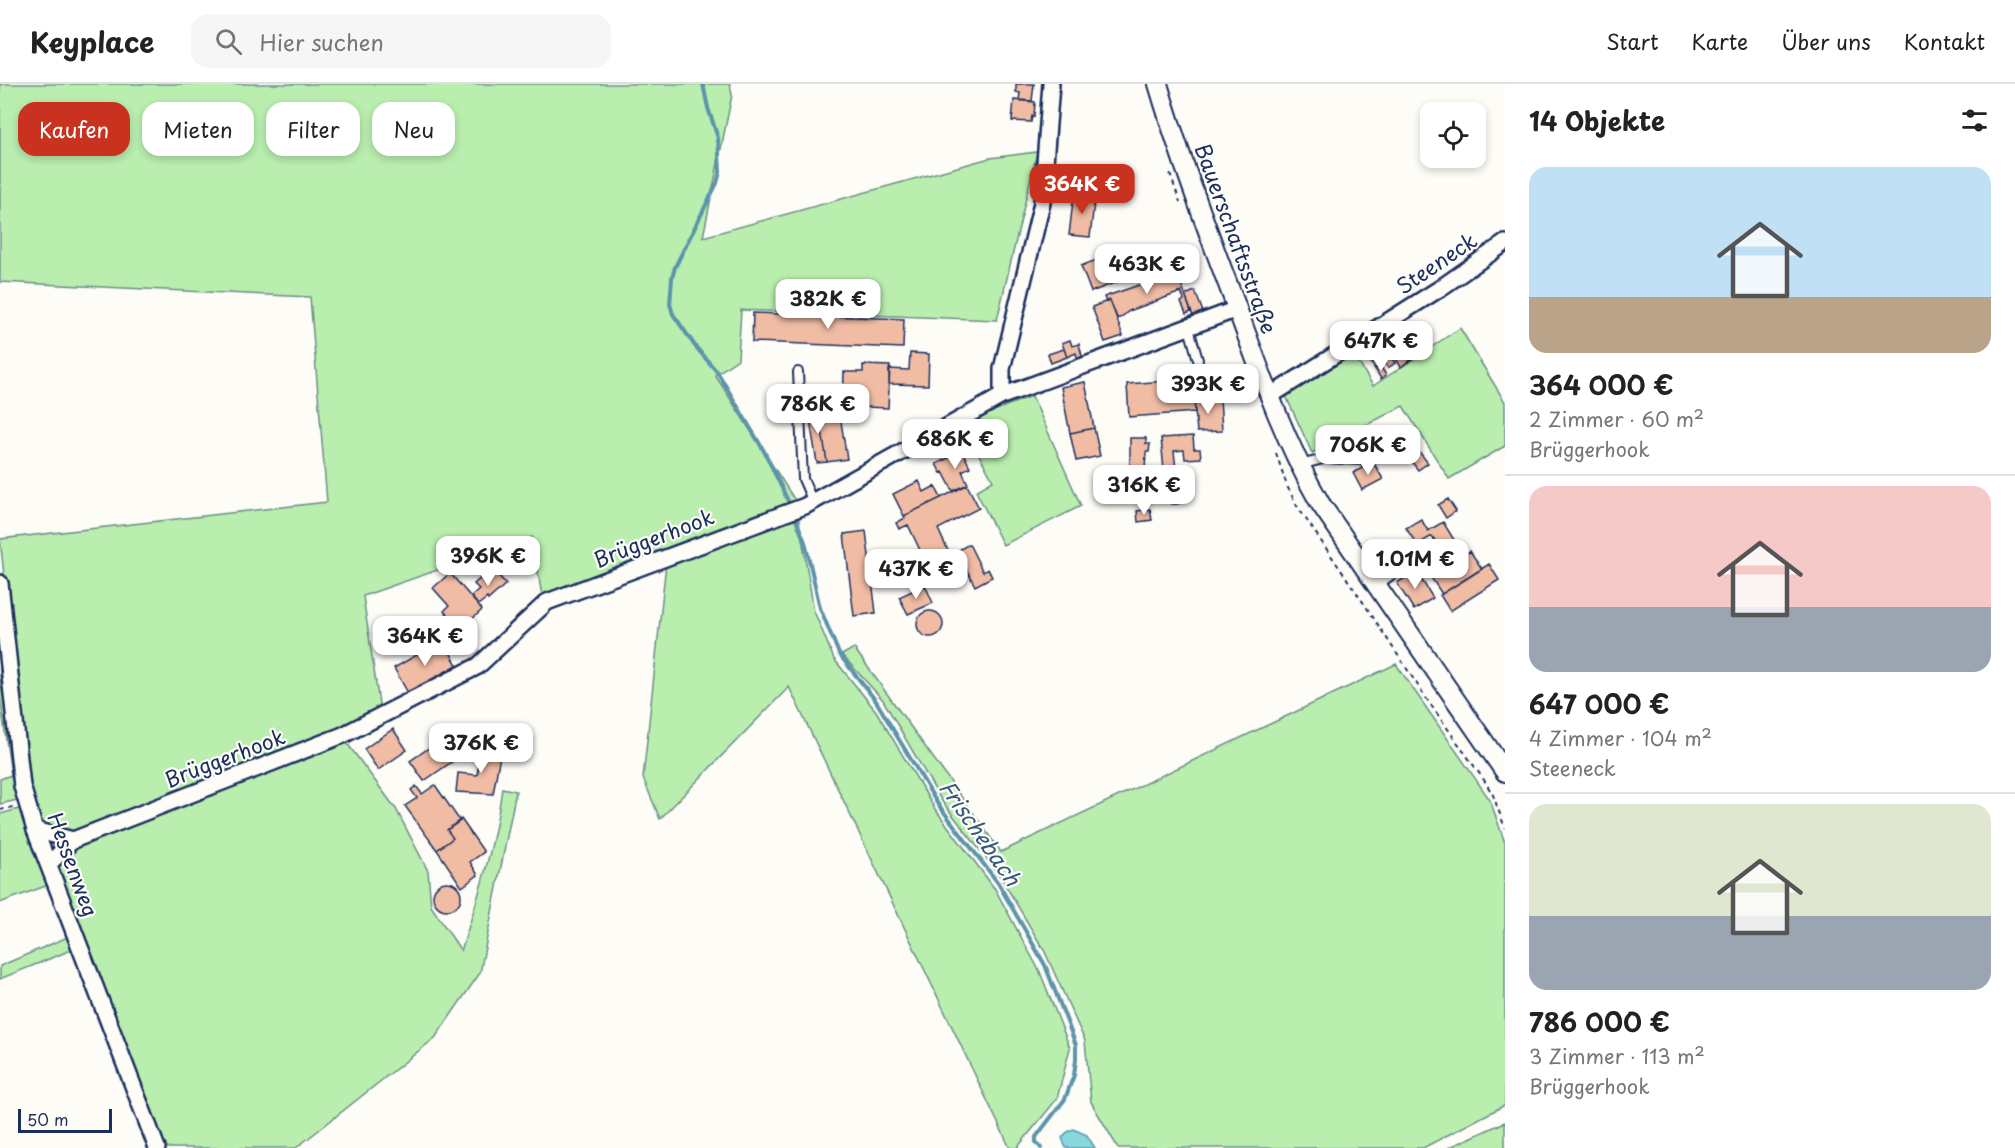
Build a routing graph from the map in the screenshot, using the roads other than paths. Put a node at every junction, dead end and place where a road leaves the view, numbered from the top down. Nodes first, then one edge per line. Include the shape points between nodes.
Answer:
1 (1051, 84) edge
2 (1158, 84) edge
3 (1505, 243) edge
4 (1237, 309) junction
5 (1189, 328) junction
6 (1198, 360) dead end
7 (798, 372) dead end
8 (1002, 396) junction
9 (1270, 396) junction
10 (1362, 460) dead end
11 (1299, 466) junction
12 (813, 502) junction
13 (1419, 557) dead end
14 (0, 584) edge
15 (1376, 586) junction
16 (1505, 772) edge
17 (35, 830) junction
18 (73, 840) junction
19 (49, 864) junction
20 (157, 1148) edge

1 - 8 street via 1042,202 1002,369
2 - 4 street, Bauerschaftsstraße
3 - 9 street, Steeneck
4 - 5 street, Brüggerhook
4 - 9 street, Bauerschaftsstraße
5 - 6 lane
5 - 8 street, Brüggerhook
7 - 12 lane via 802,479
8 - 12 street, Brüggerhook
9 - 11 street, Bauerschaftsstraße
10 - 11 lane via 1327,458
11 - 15 street, Bauerschaftsstraße
12 - 18 street, Brüggerhook via 547,602 478,666 353,730
13 - 15 lane
14 - 17 street, Hessenweg via 22,786
15 - 16 street, Bauerschaftsstraße
17 - 18 street
17 - 19 street, Hessenweg
18 - 19 street
19 - 20 street, Hessenweg

